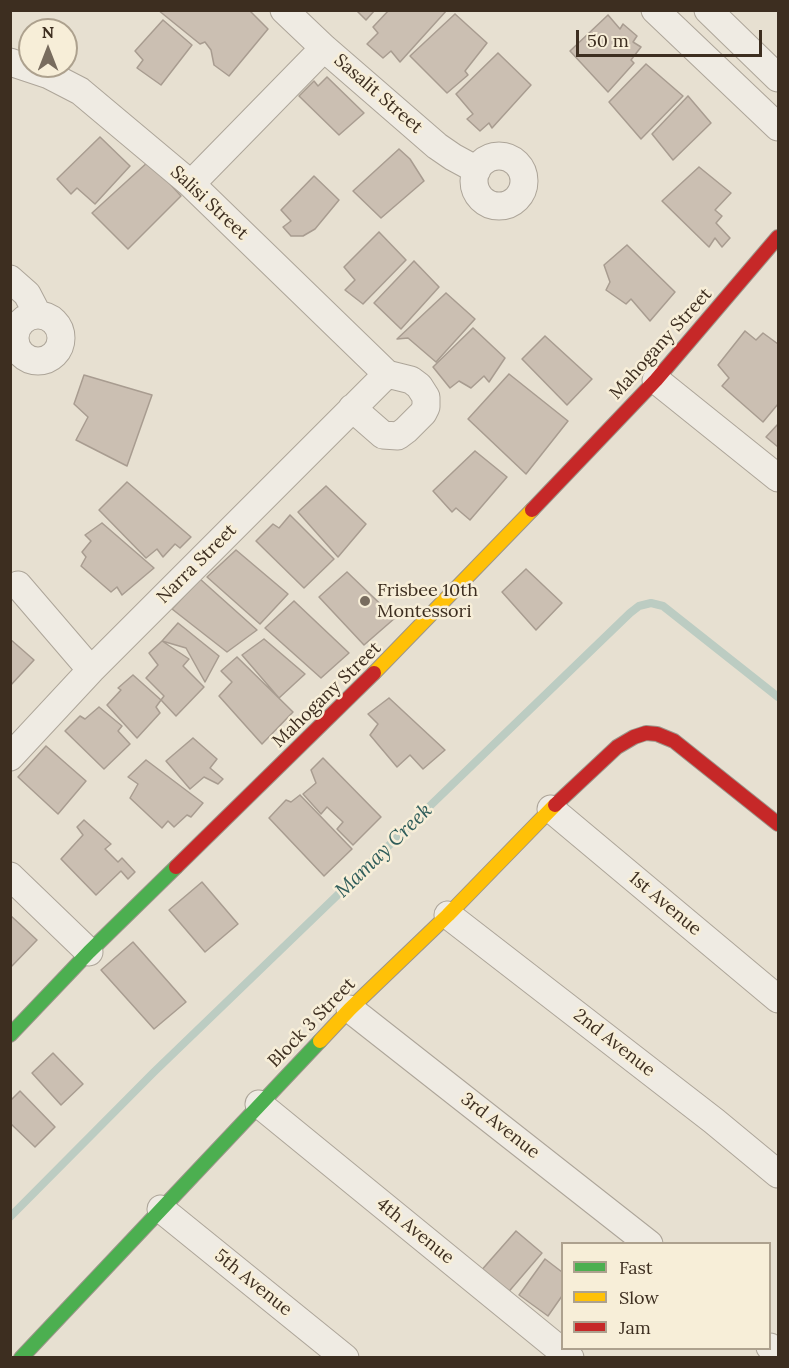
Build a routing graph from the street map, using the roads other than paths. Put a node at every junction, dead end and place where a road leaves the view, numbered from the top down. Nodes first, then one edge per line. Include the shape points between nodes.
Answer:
1 (284, 10) edge
2 (655, 10) edge
3 (708, 10) edge
4 (324, 48) junction
5 (10, 62) edge
6 (778, 78) edge
7 (778, 127) edge
8 (477, 170) dead end
9 (191, 184) junction
10 (778, 237) edge
11 (10, 279) edge
12 (38, 315) dead end
13 (387, 374) junction
14 (656, 380) junction
15 (352, 408) junction
16 (778, 478) edge
17 (18, 585) dead end
18 (91, 670) junction
19 (10, 758) edge
20 (551, 809) junction
21 (778, 824) edge
22 (10, 876) edge
23 (448, 915) junction
24 (89, 952) junction
25 (778, 999) edge
26 (350, 1009) junction
27 (10, 1035) edge
28 (259, 1104) junction
29 (778, 1174) edge
30 (161, 1209) junction
31 (646, 1242) edge
32 (21, 1358) edge
33 (345, 1358) edge
34 (570, 1358) edge

1 - 4 street, Sasalit Street
2 - 7 street
3 - 6 street
4 - 8 street, Sasalit Street via 437,146
4 - 9 street
5 - 9 street, Salisi Street via 80,91
9 - 13 street, Salisi Street
10 - 14 street, Mahogany Street
11 - 12 street via 27,294
13 - 15 street, Narra Street
13 - 15 street via 411,380 426,397 426,407 406,430 398,436 383,435
14 - 16 street
14 - 24 street, Mahogany Street via 403,645
15 - 18 street, Narra Street
17 - 18 street
18 - 19 street, Narra Street
20 - 21 street, Block 3 Street via 617,747 646,733 674,741
20 - 23 street, Block 3 Street
20 - 25 street, 1st Avenue
22 - 24 street
23 - 26 street, Block 3 Street
23 - 29 street, 2nd Avenue
24 - 27 street, Mahogany Street
26 - 28 street, Block 3 Street
26 - 31 street, 3rd Avenue
28 - 30 street, Block 3 Street
28 - 34 street, 4th Avenue
30 - 32 street, Block 3 Street
30 - 33 street, 5th Avenue

